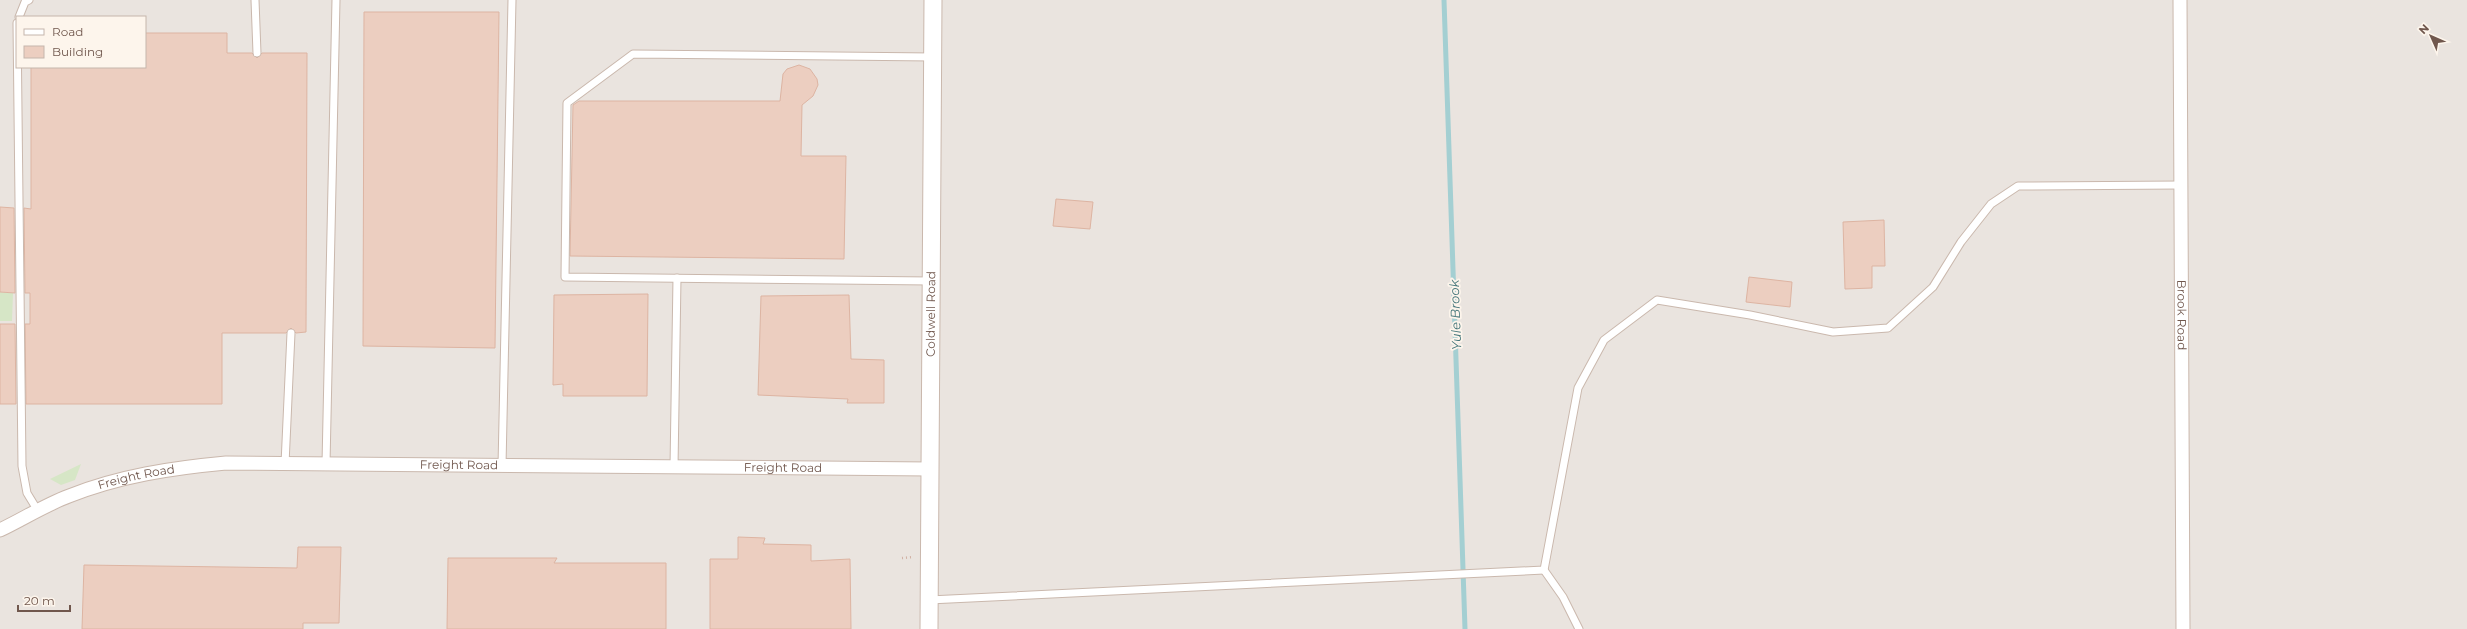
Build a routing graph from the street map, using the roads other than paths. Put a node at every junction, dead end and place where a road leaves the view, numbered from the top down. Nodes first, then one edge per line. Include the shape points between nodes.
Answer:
1 (29, 0) edge
2 (255, 0) edge
3 (336, 0) edge
4 (512, 0) edge
5 (933, 0) edge
6 (2180, 0) edge
7 (19, 16) edge
8 (257, 53) dead end
9 (933, 57) junction
10 (18, 68) edge
11 (2181, 185) junction
12 (677, 278) junction
13 (931, 281) junction
14 (291, 333) dead end
15 (285, 464) junction
16 (326, 464) junction
17 (502, 466) junction
18 (674, 467) junction
19 (930, 469) junction
20 (38, 511) junction
21 (0, 530) edge
22 (1544, 570) junction
23 (929, 600) junction
24 (929, 629) edge
25 (1579, 629) edge
26 (2183, 629) edge

1 - 7 lane via 25,2
2 - 8 lane
3 - 16 lane
4 - 17 lane
5 - 9 street, Coldwell Road
6 - 11 street, Brook Road
9 - 12 lane via 633,54 567,103 565,277
9 - 13 street, Coldwell Road
10 - 20 lane via 22,466 27,493
11 - 22 lane via 2018,186 1991,204 1961,242 1934,287 1888,328 1833,332 1657,300 1604,340 1578,388
11 - 26 street, Brook Road
12 - 13 lane
12 - 18 lane
13 - 19 street, Coldwell Road
14 - 15 lane
15 - 16 street, Freight Road
15 - 20 street, Freight Road via 226,463 169,468 68,496
16 - 17 street, Freight Road
17 - 18 street, Freight Road
18 - 19 street, Freight Road
19 - 23 street, Coldwell Road
20 - 21 street, Freight Road
22 - 23 lane
22 - 25 lane via 1563,597
23 - 24 street, Coldwell Road

